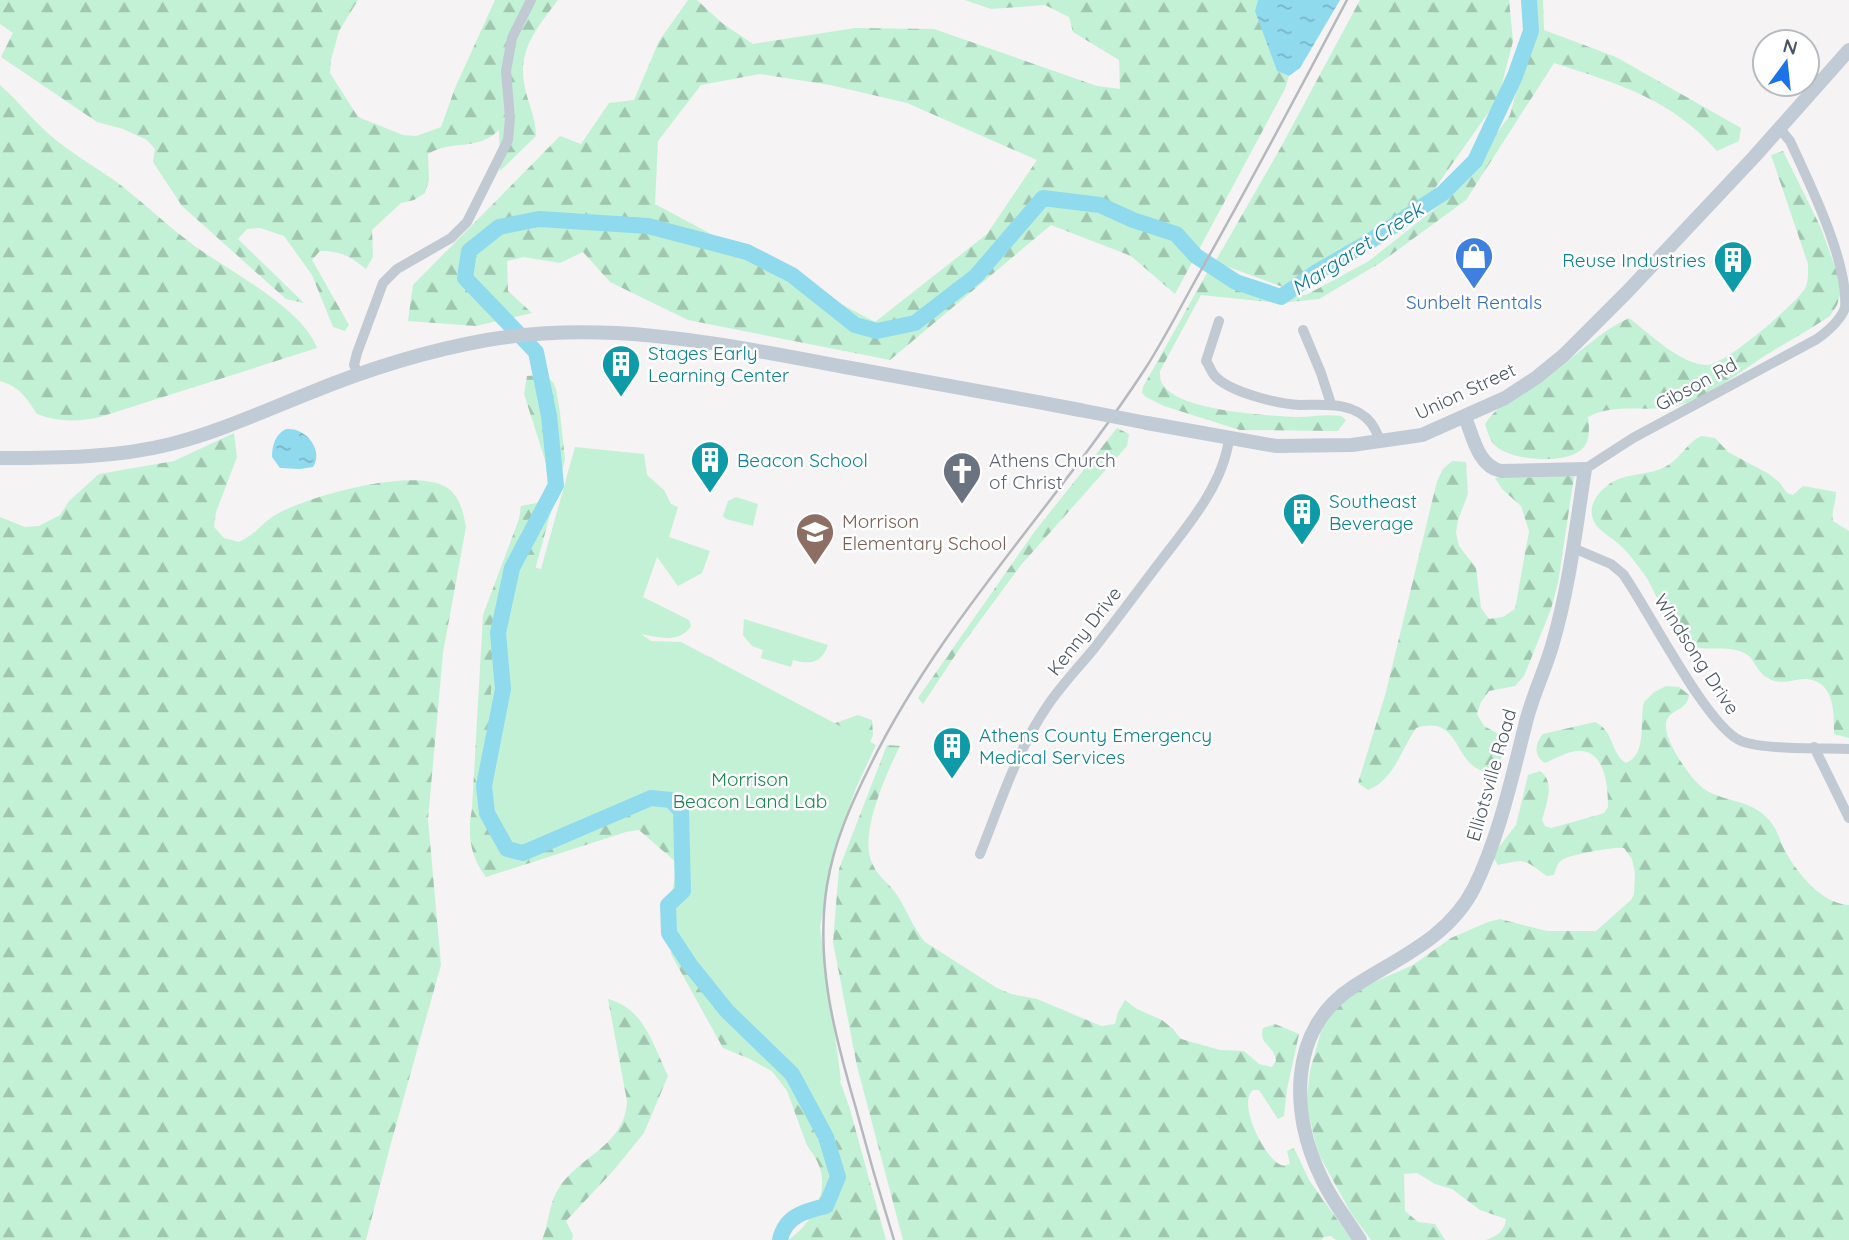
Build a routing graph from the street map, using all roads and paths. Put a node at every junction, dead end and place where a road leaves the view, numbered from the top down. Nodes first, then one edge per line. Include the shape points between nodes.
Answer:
1 (531, 0) edge
2 (1849, 50) edge
3 (1780, 129) junction
4 (1219, 321) dead end
5 (1303, 330) dead end
6 (359, 375) junction
7 (1331, 404) junction
8 (1465, 417) junction
9 (1230, 439) junction
10 (1381, 442) junction
11 (0, 458) edge
12 (1585, 469) junction
13 (1573, 548) junction
14 (1814, 747) junction
15 (1849, 749) edge
16 (1849, 818) edge
17 (980, 854) dead end
18 (1360, 1240) edge

1 - 6 street via 512,38 506,71 508,140 467,222 451,238 383,282 357,353 354,365
2 - 3 main road, Union Street
3 - 8 main road, Union Street via 1564,355 1505,398
3 - 12 street, Gibson Rd via 1843,250 1849,293 1845,308 1826,332
4 - 7 street via 1206,360 1226,384 1268,400
5 - 7 street
6 - 9 main road, Union Street, bridge via 439,350 490,340 551,333 661,335
6 - 11 main road, Union Street via 225,428 171,444 60,458
7 - 10 street via 1370,421
8 - 10 main road, Union Street via 1422,435
8 - 12 main road via 1484,463 1491,468
9 - 10 main road, Union Street via 1289,446
9 - 17 street, Kenny Drive via 1225,460 1201,506 1032,730
12 - 13 main road, Elliotsville Road
13 - 14 street, Windsong Drive via 1623,574 1687,678 1730,734 1759,745
13 - 18 main road, Elliotsville Road via 1553,645 1525,724 1509,792 1474,887 1431,938 1334,1001 1306,1046 1299,1094 1306,1138 1320,1177
14 - 15 street, Windsong Drive
14 - 16 street

